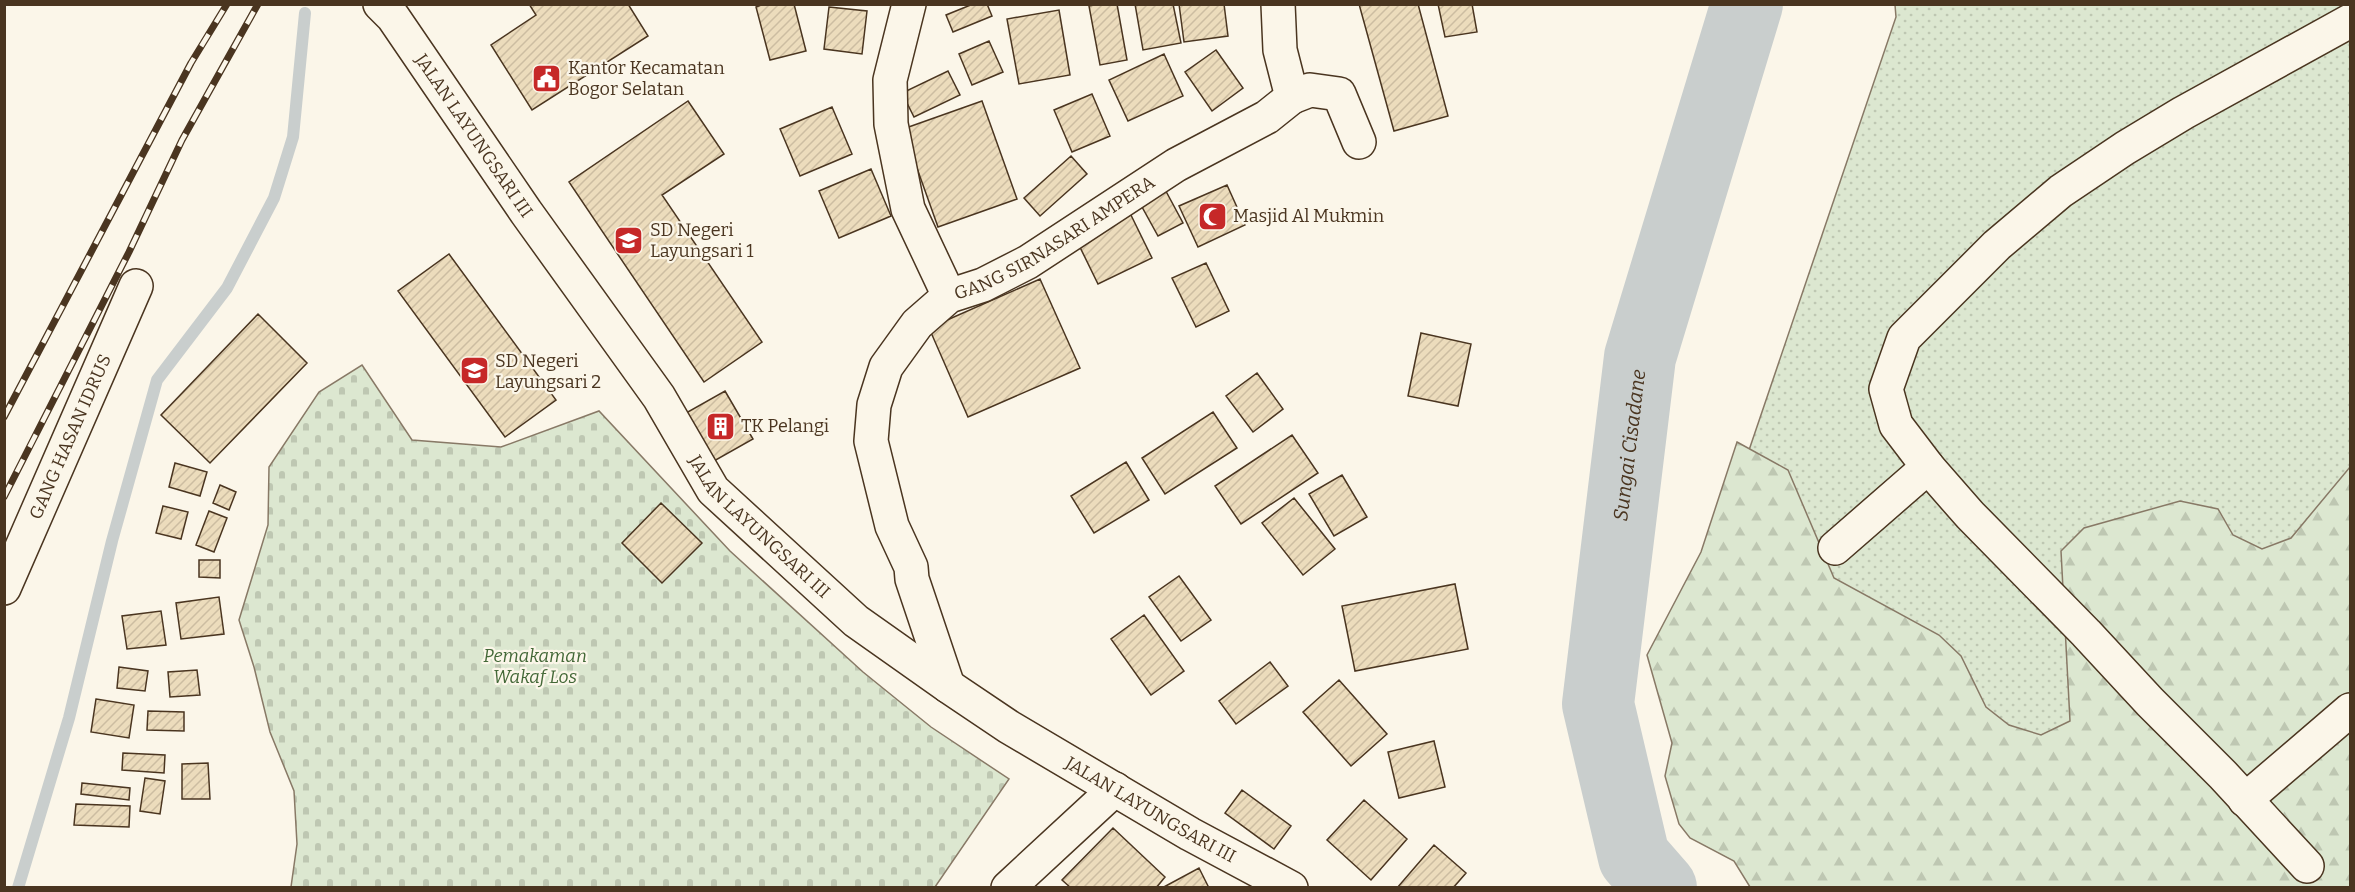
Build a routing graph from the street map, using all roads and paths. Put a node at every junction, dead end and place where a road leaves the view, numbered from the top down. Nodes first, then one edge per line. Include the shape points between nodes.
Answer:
1 (909, 4) edge
2 (1278, 4) edge
3 (393, 9) edge
4 (2350, 21) edge
5 (1292, 97) junction
6 (1359, 142) dead end
7 (136, 286) dead end
8 (949, 296) junction
9 (1928, 467) junction
10 (1835, 548) dead end
11 (4, 588) edge
12 (948, 686) junction
13 (2350, 710) edge
14 (1115, 789) junction
15 (2245, 800) junction
16 (2307, 866) dead end
17 (1008, 888) edge
18 (1291, 888) edge

1 - 8 street via 890,80 891,124 908,209
2 - 5 street via 1280,50
3 - 12 street, JALAN LAYUNGSARI III via 532,222 659,397 713,490 856,621
4 - 9 street via 2173,119 2061,191 1997,245 1904,338 1886,389 1896,425
5 - 6 street via 1310,90 1339,94
5 - 8 street, GANG SIRNASARI AMPERA via 1267,117 1176,165 1028,262 983,285
7 - 11 street, GANG HASAN IDRUS
8 - 12 street, GANG SIRNASARI AMPERA via 917,324 885,367 874,405 871,441 892,526 911,567
9 - 10 street
9 - 15 street
12 - 14 street, JALAN LAYUNGSARI III
13 - 15 street
14 - 17 street
14 - 18 street, JALAN LAYUNGSARI III
15 - 16 street

